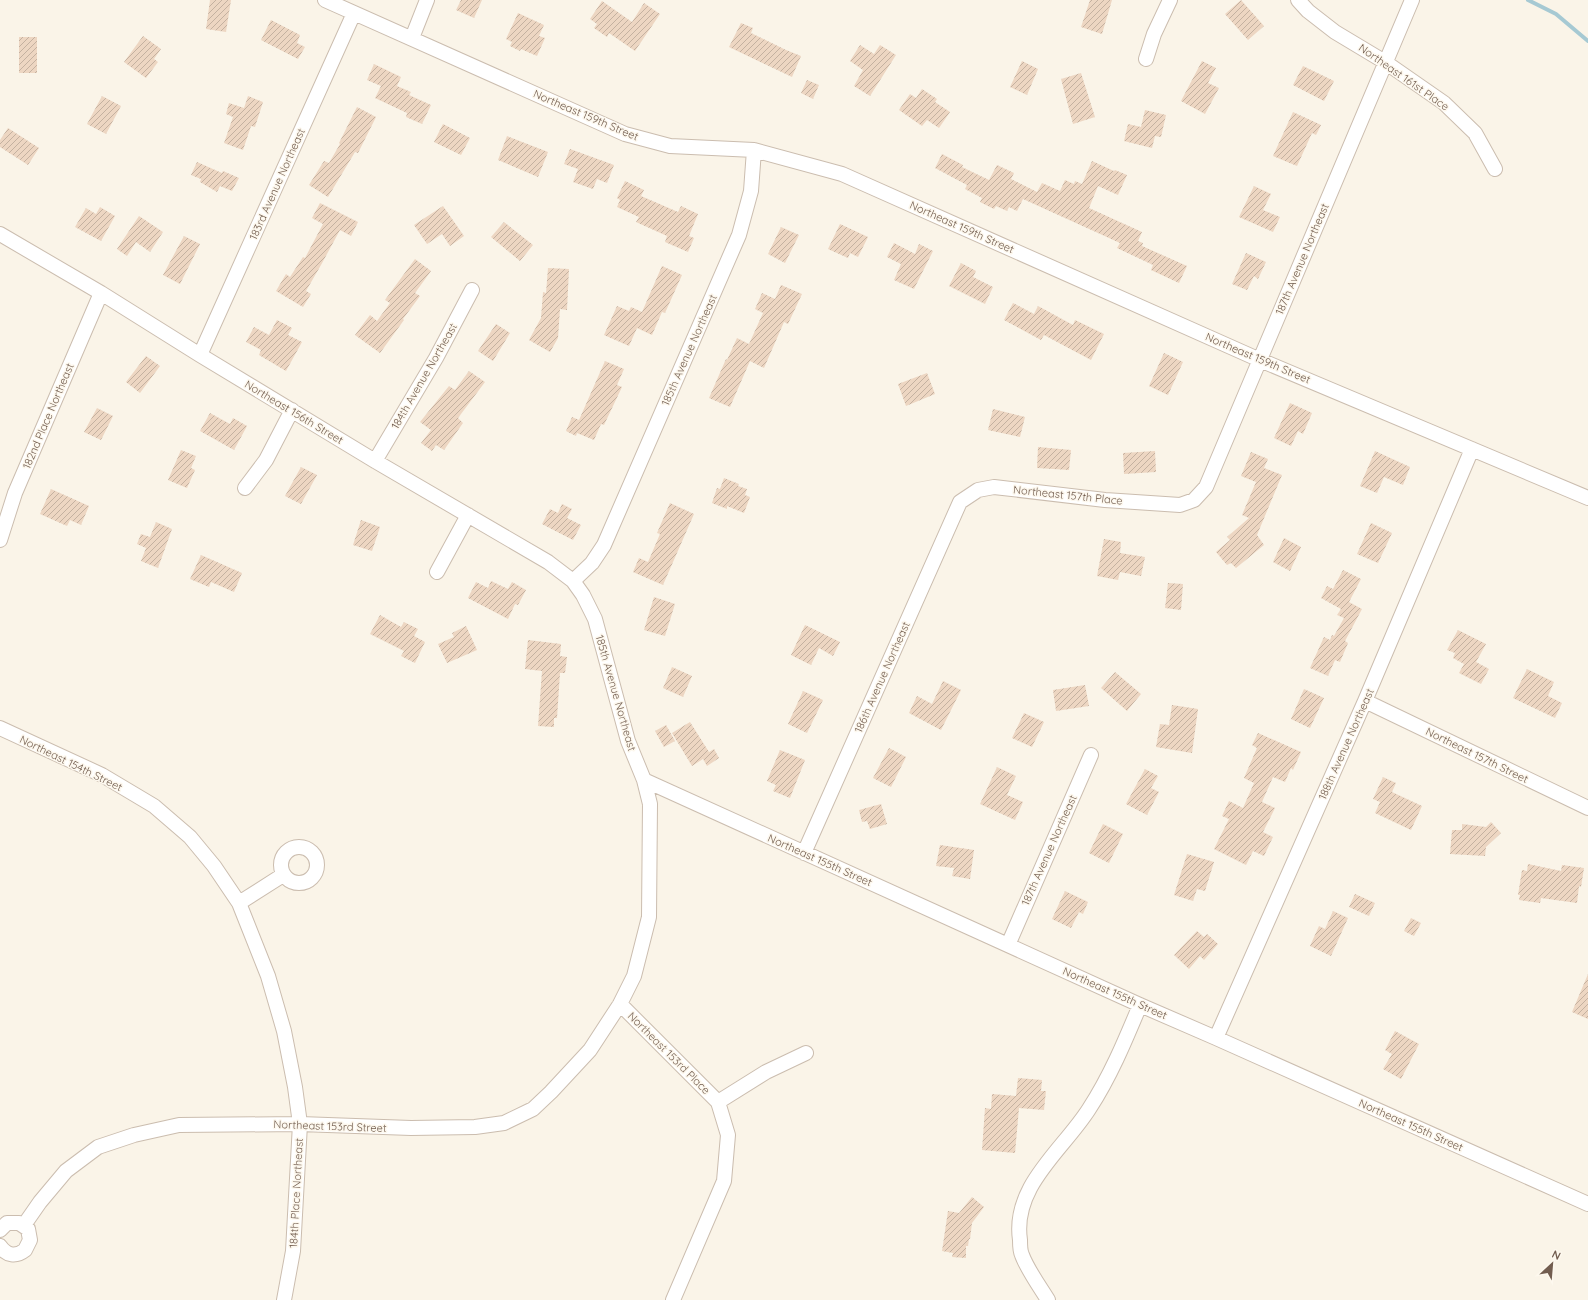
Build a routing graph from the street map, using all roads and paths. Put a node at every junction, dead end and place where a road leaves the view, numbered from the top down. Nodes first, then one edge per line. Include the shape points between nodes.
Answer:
1 (325, 0) edge
2 (427, 0) edge
3 (1170, 0) edge
4 (1298, 0) edge
5 (1412, 0) edge
6 (354, 14) junction
7 (412, 38) junction
8 (1146, 59) dead end
9 (1385, 62) junction
10 (754, 150) junction
11 (1495, 169) dead end
12 (0, 234) edge
13 (472, 290) dead end
14 (101, 293) junction
15 (200, 355) junction
16 (1260, 360) junction
17 (292, 410) junction
18 (1472, 449) junction
19 (375, 461) junction
20 (245, 488) dead end
21 (1588, 498) edge
22 (960, 502) joint
23 (1180, 505) joint
24 (468, 515) junction
25 (0, 540) edge
26 (437, 572) dead end
27 (573, 581) junction
28 (583, 594) joint
29 (1365, 701) junction
30 (0, 728) edge
31 (1091, 755) dead end
32 (644, 780) junction
33 (1588, 808) edge
34 (804, 853) junction
35 (283, 875) dead end
36 (239, 903) junction
37 (1008, 944) junction
38 (620, 1004) junction
39 (1140, 1006) junction
40 (1216, 1038) junction
41 (806, 1053) dead end
42 (718, 1102) junction
43 (300, 1124) junction
44 (1588, 1204) edge
45 (24, 1225) junction
46 (0, 1230) edge
47 (0, 1246) edge
48 (284, 1300) edge
49 (673, 1300) edge
50 (1048, 1300) edge

1 - 6 street, Northeast 159th Street
2 - 7 street
3 - 8 street via 1154,34
4 - 9 street, Northeast 161st Place via 1335,32
5 - 9 street, 187th Avenue Northeast
6 - 7 street, Northeast 159th Street
6 - 15 street, 183rd Avenue Northeast
7 - 10 street, Northeast 159th Street via 625,134 670,146
9 - 11 street, Northeast 161st Place via 1444,103 1475,133
9 - 16 street, 187th Avenue Northeast
10 - 16 street, Northeast 159th Street via 842,174
10 - 27 street, 185th Avenue Northeast via 751,191 739,235 604,545 592,563
12 - 14 street, Northeast 156th Street
13 - 19 street, 184th Avenue Northeast via 436,358
14 - 15 street, Northeast 156th Street
14 - 25 street, 182nd Place Northeast via 16,493
15 - 17 street, Northeast 156th Street
16 - 18 street, Northeast 159th Street
16 - 23 street, 187th Avenue Northeast via 1206,487 1194,500
17 - 19 street, Northeast 156th Street
17 - 20 street via 266,460
18 - 21 street, Northeast 159th Street
18 - 29 street, 188th Avenue Northeast
19 - 24 street, Northeast 156th Street
22 - 23 street, Northeast 157th Place via 978,490 994,487 1104,500
22 - 34 street, 186th Avenue Northeast
24 - 26 street
24 - 27 street, Northeast 156th Street via 548,562
27 - 28 street, Northeast 156th Street
28 - 32 street, 185th Avenue Northeast via 595,619 628,740
29 - 33 street, Northeast 157th Street
29 - 40 street, 188th Avenue Northeast
30 - 36 street, Northeast 154th Street via 102,775 154,806 190,837
31 - 37 street, 187th Avenue Northeast
32 - 34 street, Northeast 155th Street
32 - 38 street, 185th Avenue Northeast via 650,804 649,917 634,976
34 - 37 street, Northeast 155th Street
35 - 36 street
36 - 43 street, 184th Place Northeast via 268,976 284,1031
37 - 39 street, Northeast 155th Street
38 - 42 street, Northeast 153rd Place
38 - 43 street, Northeast 153rd Street via 590,1050 552,1092 533,1109 504,1123 475,1127 411,1128
39 - 40 street, Northeast 155th Street
39 - 50 street via 1110,1073 1089,1110 1048,1160 1029,1190 1021,1211 1018,1228 1022,1254
40 - 44 street, Northeast 155th Street
41 - 42 street via 766,1072
42 - 49 street via 728,1135 724,1181
43 - 45 street, Northeast 153rd Street via 179,1125 134,1135 98,1147 66,1171
43 - 48 street, 184th Place Northeast via 293,1251
45 - 46 street via 13,1222
45 - 47 street via 30,1234 25,1250 10,1254 4,1252

